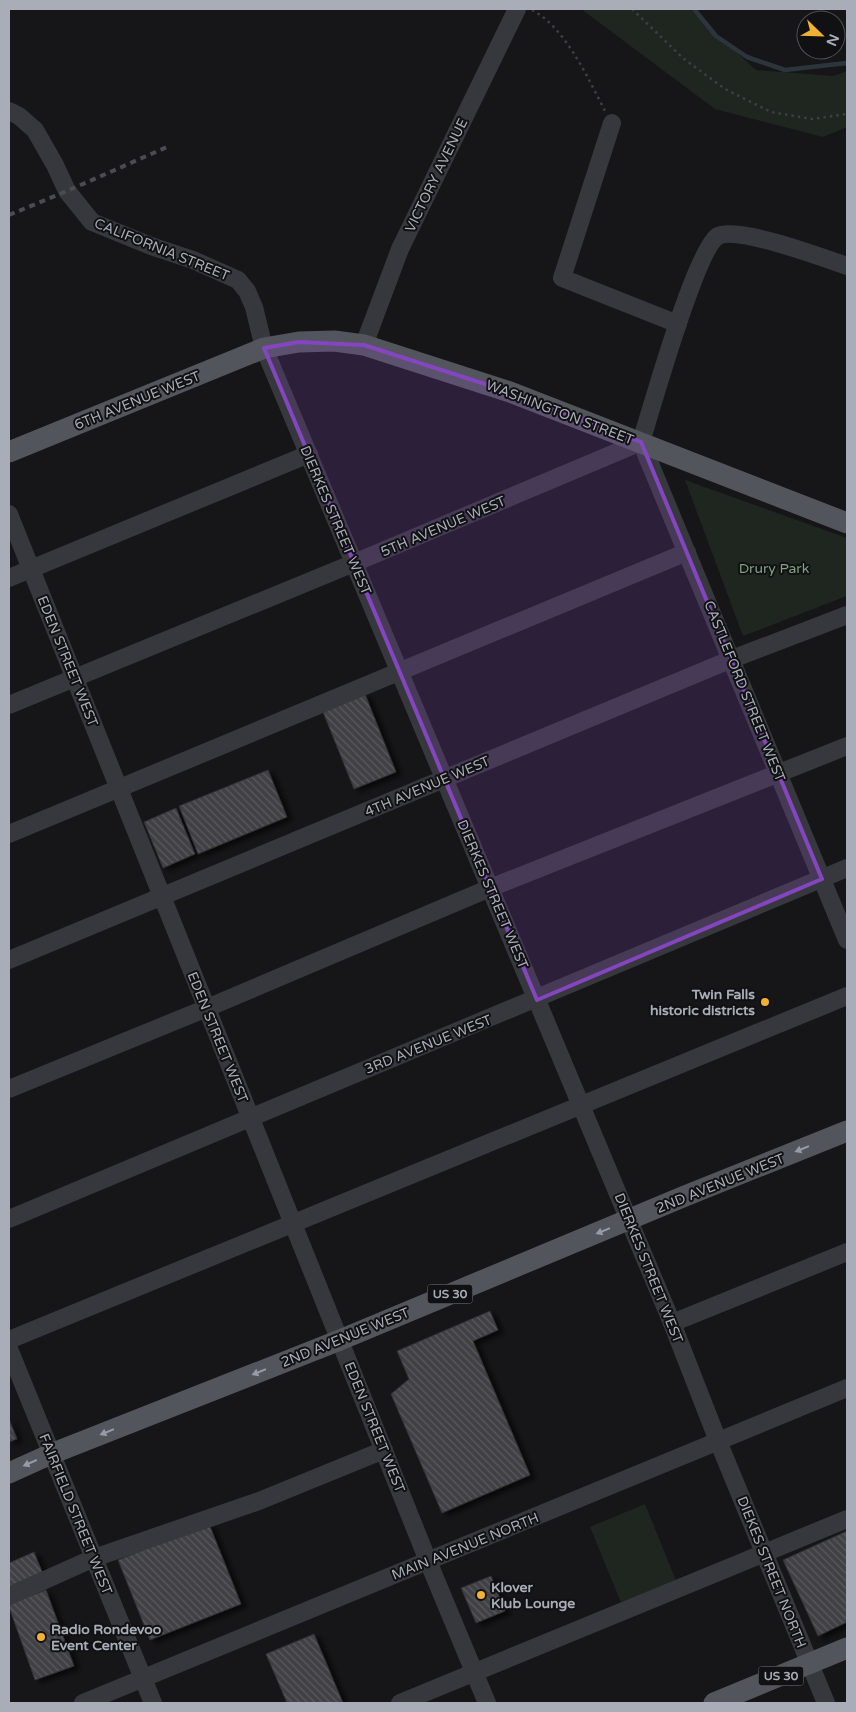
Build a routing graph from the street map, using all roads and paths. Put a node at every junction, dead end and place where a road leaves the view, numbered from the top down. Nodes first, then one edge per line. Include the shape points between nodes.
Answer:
1 (517, 9) edge
2 (530, 9) edge
3 (632, 9) edge
4 (9, 111) edge
5 (847, 114) edge
6 (612, 123) joint
7 (847, 266) edge
8 (678, 324) junction
9 (364, 345) junction
10 (264, 348) junction
11 (642, 442) junction
12 (9, 452) edge
13 (309, 454) junction
14 (9, 514) edge
15 (847, 523) edge
16 (687, 552) junction
17 (354, 563) junction
18 (31, 569) junction
19 (9, 578) edge
20 (847, 615) edge
21 (732, 659) junction
22 (400, 672) junction
23 (75, 678) junction
24 (9, 705) edge
25 (847, 746) edge
26 (779, 774) junction
27 (444, 778) junction
28 (119, 788) junction
29 (9, 834) edge
30 (847, 868) edge
31 (822, 879) junction
32 (490, 888) junction
33 (162, 897) junction
34 (847, 940) edge
35 (9, 960) edge
36 (847, 996) edge
37 (537, 1000) junction
38 (207, 1008) junction
39 (9, 1089) edge
40 (582, 1106) junction
41 (250, 1117) junction
42 (847, 1131) edge
43 (9, 1219) edge
44 (629, 1220) junction
45 (293, 1224) junction
46 (847, 1252) edge
47 (672, 1322) junction
48 (9, 1340) edge
49 (340, 1340) junction
50 (9, 1350) edge
51 (847, 1388) edge
52 (718, 1441) junction
53 (384, 1450) junction
54 (51, 1454) junction
55 (9, 1473) edge
56 (847, 1519) edge
57 (764, 1553) junction
58 (94, 1558) junction
59 (428, 1561) junction
60 (9, 1596) edge
61 (847, 1648) edge
62 (810, 1664) junction
63 (474, 1673) junction
64 (143, 1678) junction
65 (83, 1703) edge
66 (153, 1703) edge
67 (400, 1703) edge
68 (487, 1703) edge
69 (714, 1703) edge
70 (826, 1703) edge

1 - 9 street, VICTORY AVENUE via 400,249
2 - 6 path via 544,16 577,58
3 - 5 path via 684,59 725,89 771,112 812,119
4 - 10 street, CALIFORNIA STREET via 35,130 67,191 92,222 238,280 254,307
6 - 8 street via 562,278
7 - 8 street via 750,236 718,236 707,249
8 - 11 street
9 - 10 main road, WASHINGTON STREET via 299,342
9 - 11 main road, WASHINGTON STREET via 510,392
10 - 12 main road, 6TH AVENUE WEST
10 - 13 street, DIERKES STREET WEST
11 - 15 main road, WASHINGTON STREET
11 - 16 street, CASTLEFORD STREET WEST
11 - 17 street, 5TH AVENUE WEST
13 - 17 street, DIERKES STREET WEST
13 - 18 street
14 - 18 street, EDEN STREET WEST
16 - 21 street, CASTLEFORD STREET WEST
16 - 22 street
17 - 22 street, DIERKES STREET WEST
17 - 23 street, 5TH AVENUE WEST
18 - 19 street
18 - 23 street, EDEN STREET WEST
20 - 21 street, 4TH AVENUE WEST
21 - 26 street, CASTLEFORD STREET WEST
21 - 27 street, 4TH AVENUE WEST
22 - 27 street, DIERKES STREET WEST
22 - 28 street
23 - 24 street, 5TH AVENUE WEST
23 - 28 street, EDEN STREET WEST
25 - 26 street
26 - 31 street, CASTLEFORD STREET WEST
26 - 32 street
27 - 32 street, DIERKES STREET WEST
27 - 33 street, 4TH AVENUE WEST
28 - 29 street
28 - 33 street, EDEN STREET WEST
30 - 31 street, 3RD AVENUE WEST
31 - 34 street, CASTLEFORD STREET WEST
31 - 37 street, 3RD AVENUE WEST
32 - 37 street, DIERKES STREET WEST
32 - 38 street
33 - 35 street, 4TH AVENUE WEST
33 - 38 street, EDEN STREET WEST
36 - 40 street
37 - 40 street, DIERKES STREET WEST
37 - 41 street, 3RD AVENUE WEST
38 - 39 street
38 - 41 street, EDEN STREET WEST
40 - 44 street, DIERKES STREET WEST
40 - 45 street
41 - 43 street, 3RD AVENUE WEST
41 - 45 street, EDEN STREET WEST
42 -> 44 main road, 2ND AVENUE WEST / US 30
44 - 47 street, DIERKES STREET WEST
44 -> 49 main road, 2ND AVENUE WEST / US 30
45 - 48 street
45 - 49 street, EDEN STREET WEST
46 - 47 street
47 - 52 street, DIERKES STREET WEST
49 - 53 street, EDEN STREET WEST
49 -> 54 main road, 2ND AVENUE WEST / US 30
50 - 54 street, FAIRFIELD STREET WEST
51 - 52 street, MAIN AVENUE NORTH
52 - 57 street, DIEKES STREET NORTH
52 - 59 street, MAIN AVENUE NORTH
53 - 58 street via 258,1501
53 - 59 street, EDEN STREET WEST
54 -> 55 main road, 2ND AVENUE WEST / US 30
54 - 58 street, FAIRFIELD STREET WEST
56 - 57 street
57 - 62 street, DIEKES STREET NORTH
57 - 63 street
58 - 60 street
58 - 64 street, FAIRFIELD STREET WEST
59 - 63 street, EDEN STREET WEST
59 - 64 street, MAIN AVENUE NORTH
61 - 62 main road, US 30
62 - 69 main road, US 30
62 - 70 street, DIEKES STREET NORTH
63 - 67 street
63 - 68 street, EDEN STREET WEST
64 - 65 street, MAIN AVENUE NORTH
64 - 66 street, FAIRFIELD STREET WEST

